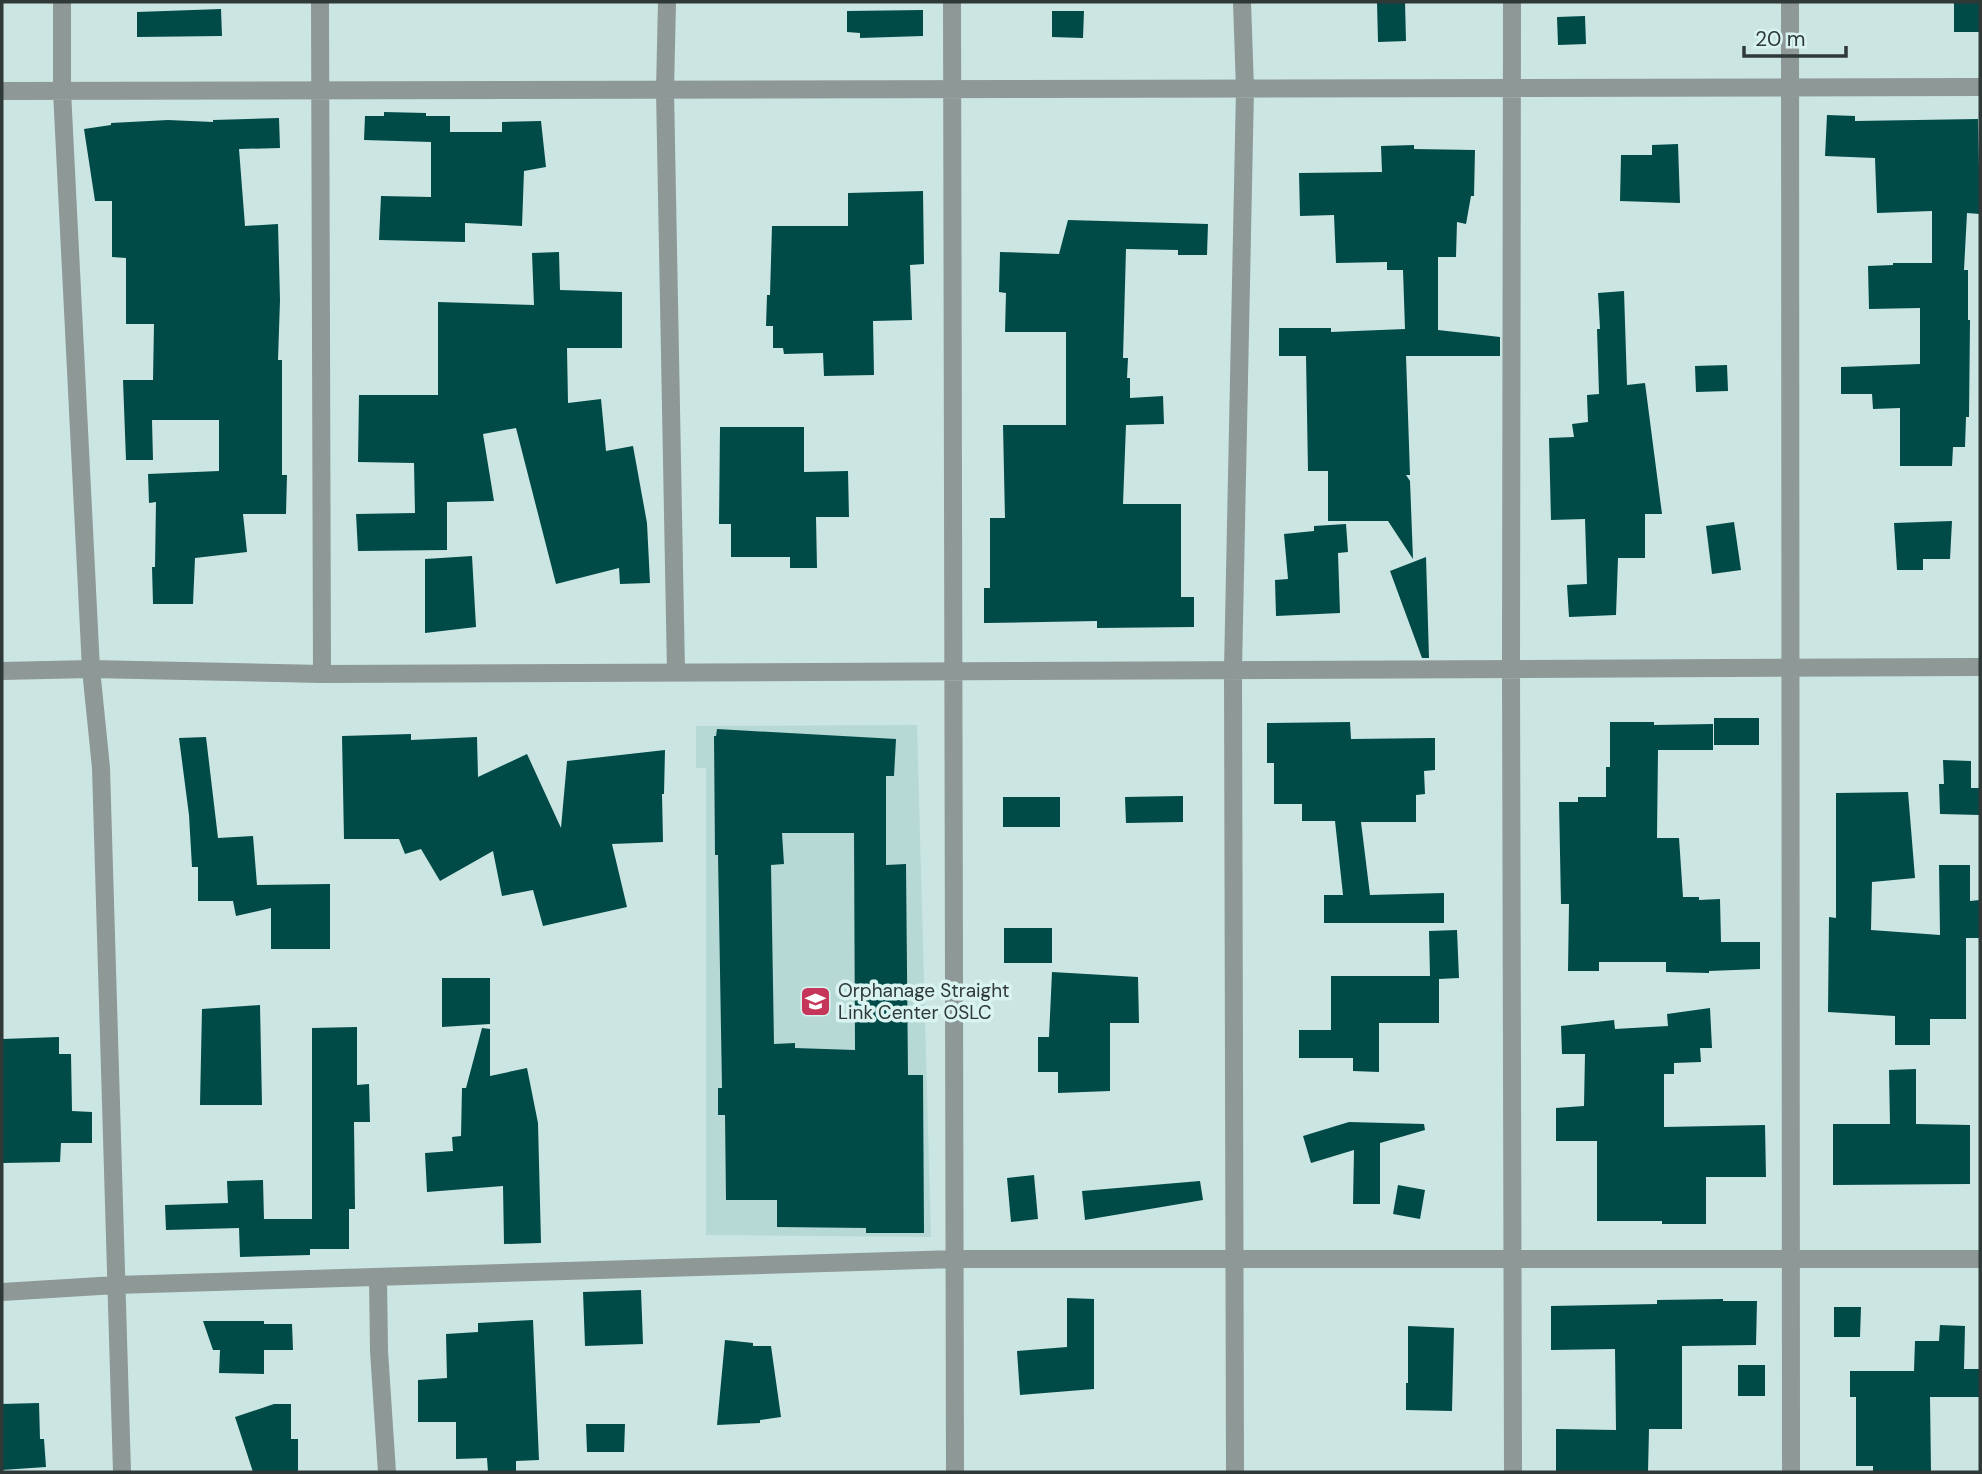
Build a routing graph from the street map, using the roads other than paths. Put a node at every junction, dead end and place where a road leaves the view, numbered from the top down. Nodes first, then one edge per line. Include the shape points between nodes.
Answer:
1 (62, 2) edge
2 (320, 2) edge
3 (667, 2) edge
4 (952, 2) edge
5 (1242, 2) edge
6 (1512, 2) edge
7 (1790, 2) edge
8 (1790, 87) junction
9 (1980, 87) edge
10 (1513, 88) junction
11 (953, 89) junction
12 (1245, 89) junction
13 (62, 90) junction
14 (665, 90) junction
15 (2, 91) edge
16 (320, 91) junction
17 (1980, 667) edge
18 (1790, 668) junction
19 (91, 669) junction
20 (1511, 669) junction
21 (1233, 670) junction
22 (2, 671) edge
23 (954, 671) junction
24 (676, 672) junction
25 (322, 674) junction
26 (955, 1259) junction
27 (1235, 1259) junction
28 (1513, 1259) junction
29 (1791, 1259) junction
30 (1980, 1259) edge
31 (378, 1277) junction
32 (116, 1285) junction
33 (2, 1292) edge
34 (122, 1472) edge
35 (387, 1472) edge
36 (956, 1472) edge
37 (1236, 1472) edge
38 (1513, 1472) edge
39 (1791, 1472) edge

1 - 13 street
2 - 16 street
3 - 14 street
4 - 11 street
5 - 12 street
6 - 10 street
7 - 8 street
8 - 9 street
8 - 10 street
8 - 18 street
10 - 12 street
10 - 20 street
11 - 12 street
11 - 14 street
11 - 23 street
12 - 21 street
13 - 15 street
13 - 16 street
13 - 19 street
14 - 16 street
14 - 24 street
16 - 25 street
17 - 18 street
18 - 20 street
18 - 29 street
19 - 22 street
19 - 25 street
19 - 32 street via 101,768
20 - 21 street
20 - 28 street
21 - 23 street
21 - 27 street
23 - 24 street
23 - 26 street
24 - 25 street
26 - 27 street
26 - 31 street
26 - 36 street
27 - 28 street
27 - 37 street
28 - 29 street
28 - 38 street
29 - 30 street
29 - 39 street
31 - 32 street
31 - 35 street
32 - 33 street
32 - 34 street

